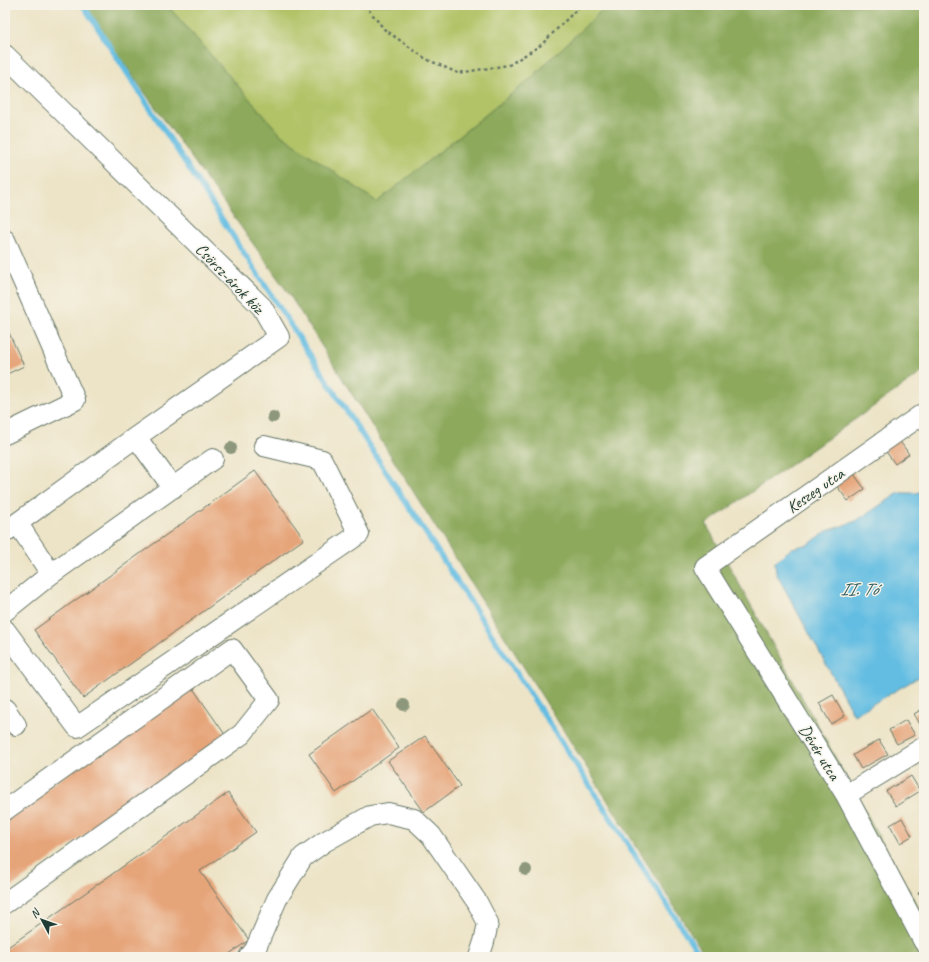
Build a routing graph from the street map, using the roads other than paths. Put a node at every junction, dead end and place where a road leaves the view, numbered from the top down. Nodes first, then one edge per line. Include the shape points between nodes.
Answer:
1 (5, 55) edge
2 (5, 240) edge
3 (924, 413) edge
4 (5, 434) edge
5 (136, 438) junction
6 (264, 446) dead end
7 (212, 459) dead end
8 (173, 488) junction
9 (11, 528) edge
10 (705, 567) joint
11 (51, 574) junction
12 (5, 611) edge
13 (5, 630) edge
14 (5, 709) edge
15 (16, 725) dead end
16 (924, 746) edge
17 (846, 795) junction
18 (5, 810) edge
19 (5, 903) edge
20 (924, 942) edge
21 (249, 957) edge
22 (479, 957) edge

1 - 5 street, Csörsz-árok köz via 262,307 279,337
2 - 4 street via 75,400
3 - 10 street, Keszeg utca
5 - 8 street
5 - 9 street, Csörsz-árok köz
6 - 13 street via 322,460 359,534 77,727
7 - 8 street
8 - 11 street
9 - 11 street
10 - 17 street, Dévér utca
11 - 12 street
14 - 15 street
16 - 17 street
17 - 20 street, Dévér utca
18 - 19 street via 232,648 269,700 242,734
21 - 22 street via 258,943 277,899 303,857 370,816 388,813 414,818 431,834 477,902 488,923

